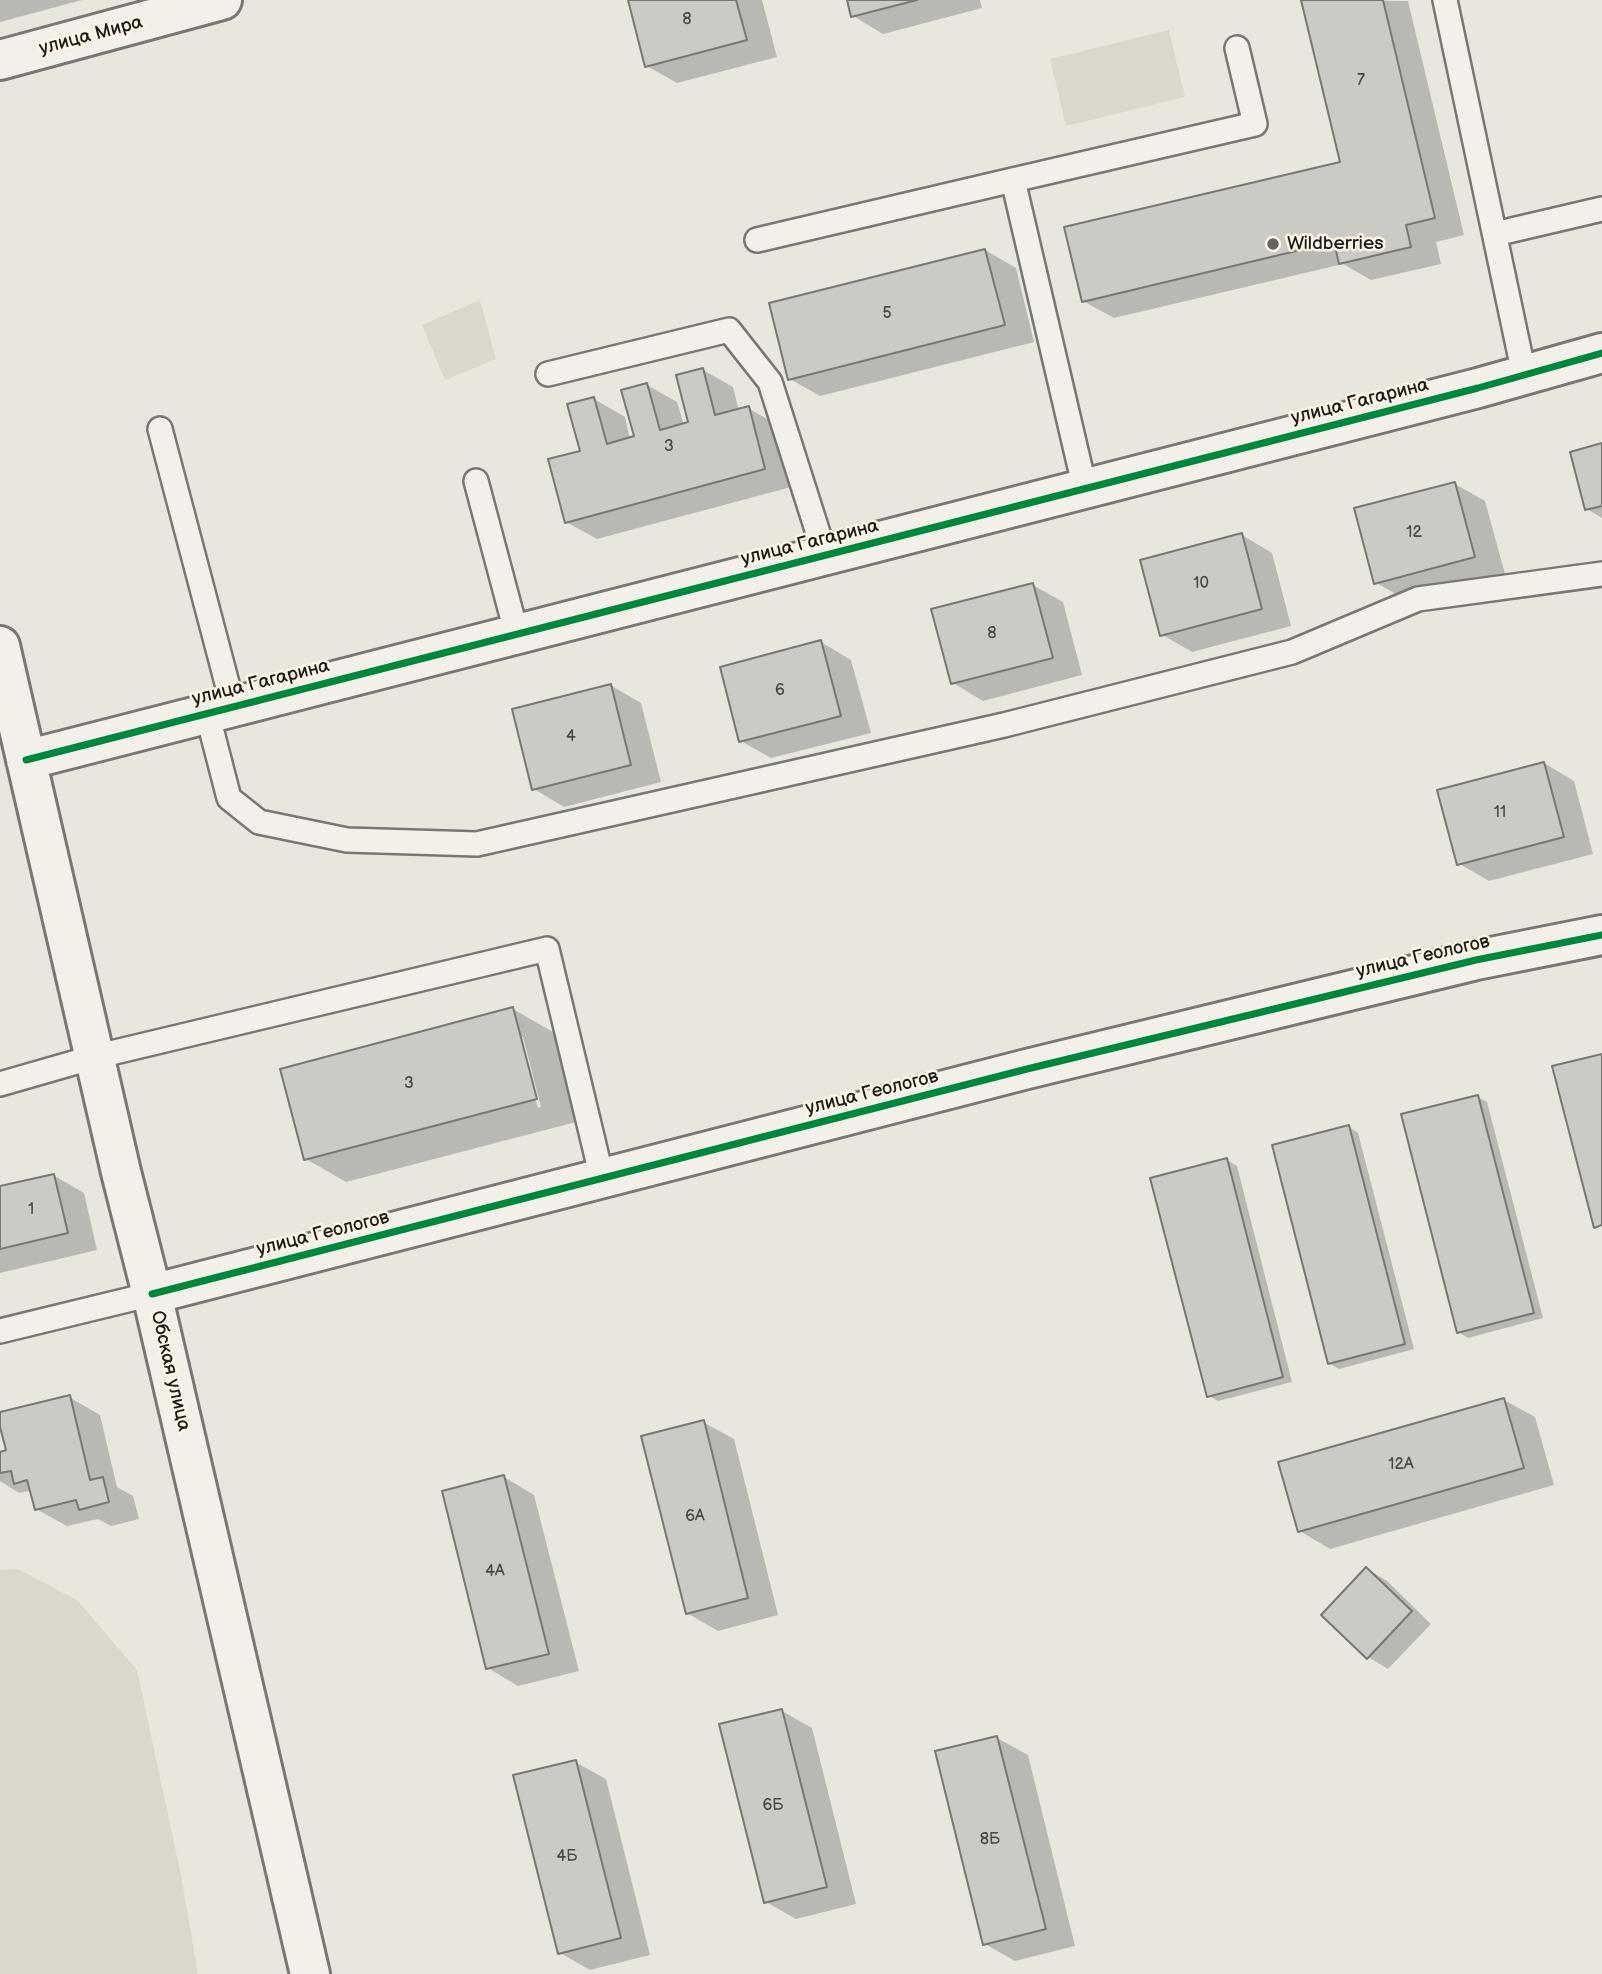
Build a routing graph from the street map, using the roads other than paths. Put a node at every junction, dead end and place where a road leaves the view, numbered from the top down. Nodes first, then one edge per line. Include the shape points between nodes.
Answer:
1 (222, 0) edge
2 (1446, 0) edge
3 (1237, 48) dead end
4 (0, 60) edge
5 (1013, 180) junction
6 (1602, 208) edge
7 (1495, 234) junction
8 (757, 240) dead end
9 (1602, 354) edge
10 (548, 374) dead end
11 (1524, 374) junction
12 (160, 429) dead end
13 (476, 481) dead end
14 (1085, 489) junction
15 (825, 555) junction
16 (1602, 574) edge
17 (517, 635) junction
18 (0, 646) edge
19 (220, 710) junction
20 (26, 760) junction
21 (1602, 935) edge
22 (94, 1057) junction
23 (0, 1084) edge
24 (602, 1178) junction
25 (152, 1294) junction
26 (0, 1331) edge
27 (310, 1974) edge

1 - 4 street, улица Мира
2 - 7 lane
3 - 5 lane via 1255,124
5 - 8 lane
5 - 14 lane
6 - 7 lane
7 - 11 lane
9 - 11 street, улица Гагарина
10 - 15 lane via 729,330 769,382
11 - 14 street, улица Гагарина
12 - 19 lane
13 - 17 lane
14 - 15 street, улица Гагарина
15 - 17 street, улица Гагарина
16 - 19 lane via 1418,599 1292,652 1004,725 477,844 348,840 259,822 229,798
17 - 19 street, улица Гагарина
18 - 20 street, Обская улица
19 - 20 street, улица Гагарина
20 - 22 street, Обская улица
21 - 24 street, улица Геологов via 1476,960 1027,1069
22 - 23 lane
22 - 24 lane via 547,949
22 - 25 street, Обская улица
24 - 25 street, улица Геологов
25 - 26 lane, улица Геологов
25 - 27 street, Обская улица

